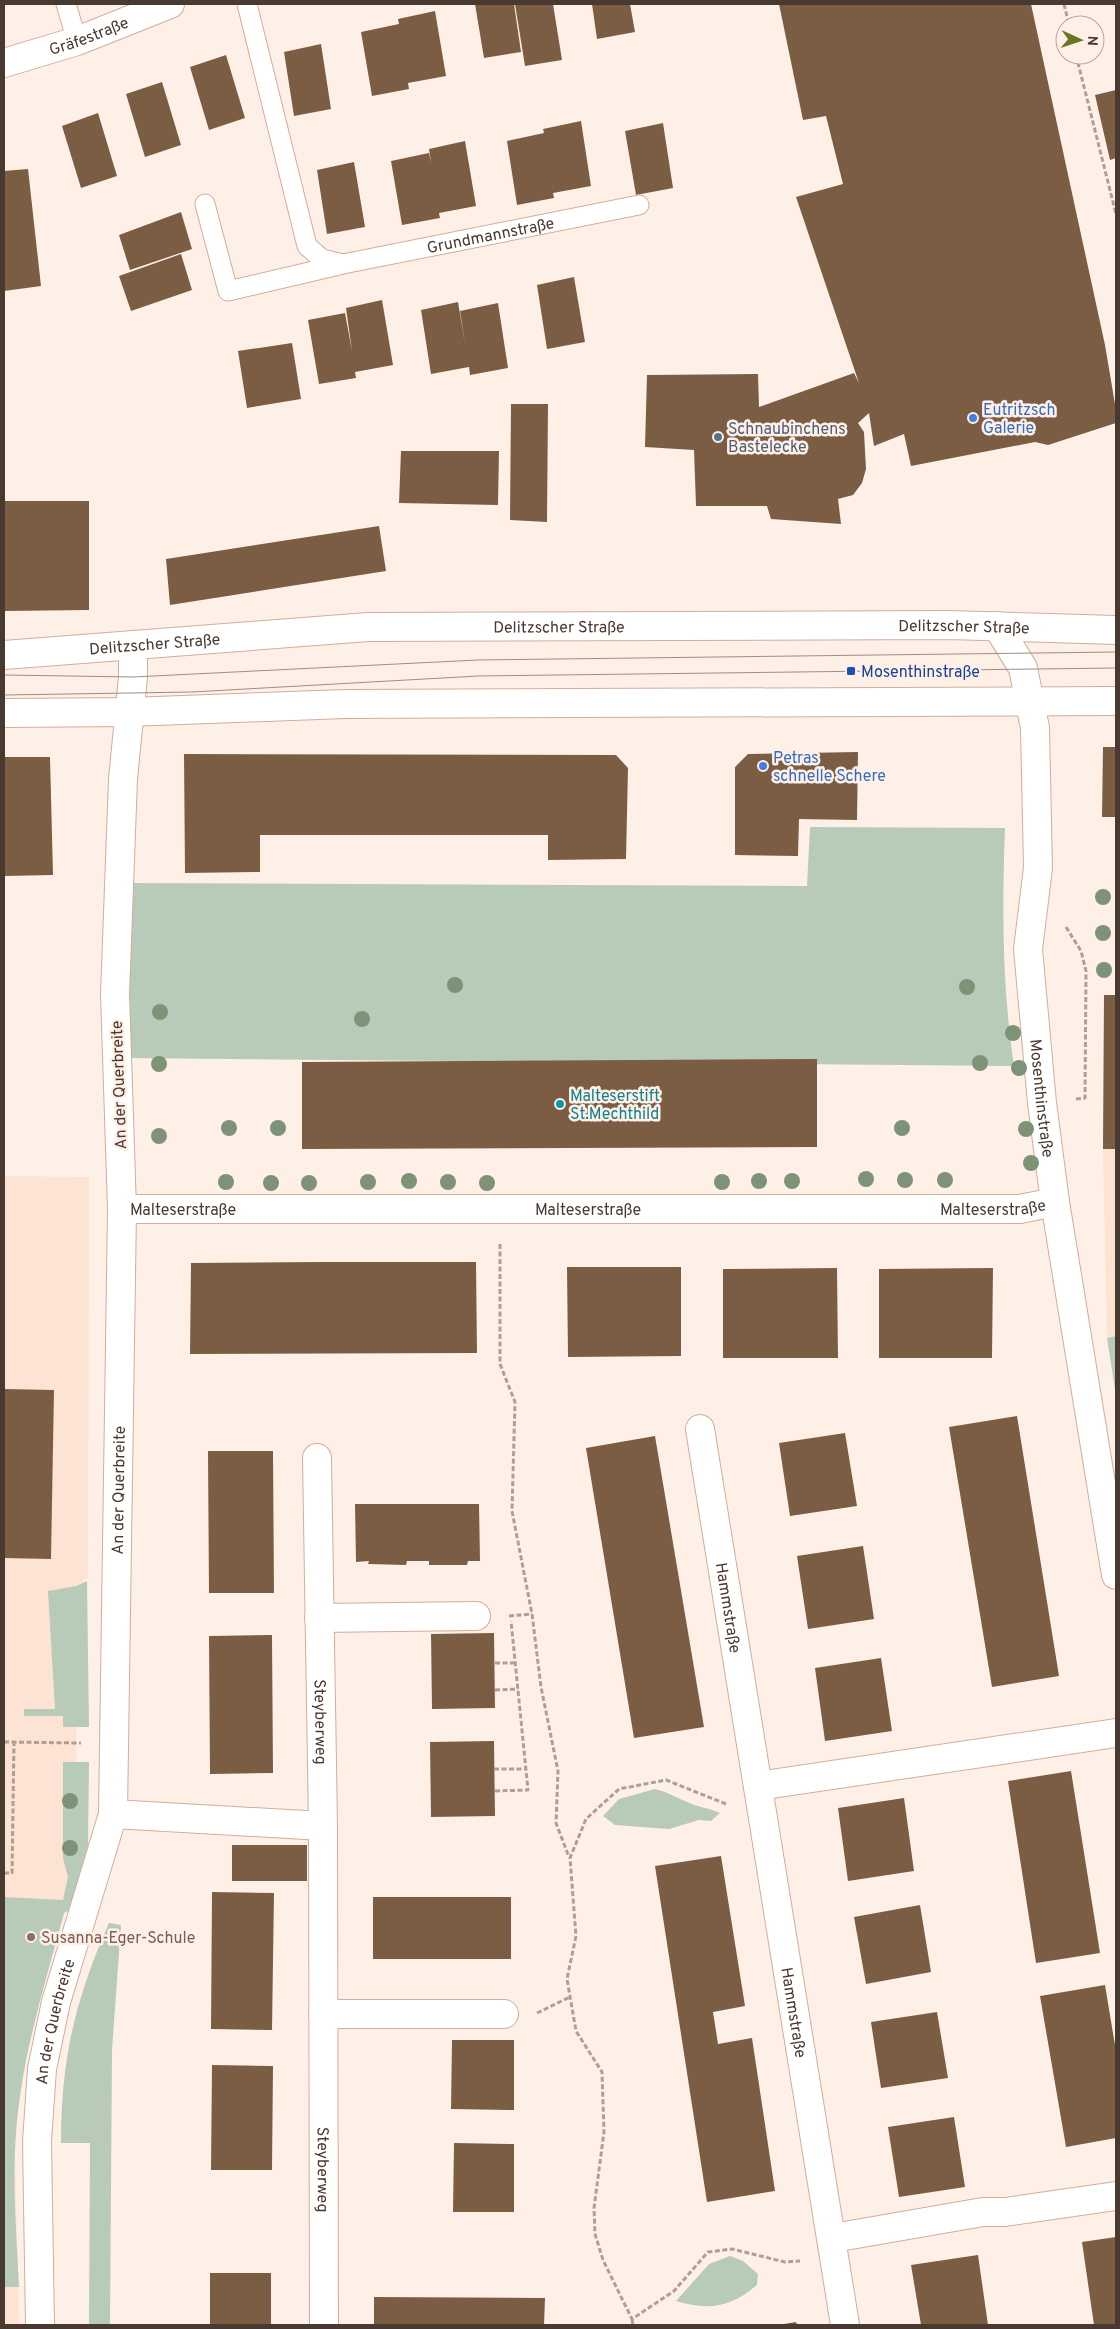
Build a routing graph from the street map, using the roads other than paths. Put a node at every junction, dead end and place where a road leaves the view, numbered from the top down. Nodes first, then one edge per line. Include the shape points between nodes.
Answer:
1 (66, 4) edge
2 (170, 4) edge
3 (247, 4) edge
4 (77, 41) junction
5 (4, 63) edge
6 (205, 204) dead end
7 (639, 206) dead end
8 (343, 264) junction
9 (997, 626) junction
10 (1116, 630) edge
11 (133, 644) junction
12 (4, 655) edge
13 (1030, 702) junction
14 (1116, 702) edge
15 (129, 712) junction
16 (4, 713) edge
17 (1054, 1202) junction
18 (122, 1210) junction
19 (700, 1429) dead end
20 (317, 1458) dead end
21 (1108, 1476) edge
22 (1116, 1575) edge
23 (476, 1616) dead end
24 (319, 1618) junction
25 (1116, 1733) edge
26 (758, 1786) junction
27 (113, 1814) junction
28 (322, 1826) junction
29 (323, 2014) junction
30 (504, 2014) dead end
31 (1116, 2196) edge
32 (834, 2248) junction
33 (40, 2325) edge
34 (324, 2325) edge
35 (845, 2325) edge

1 - 4 lane
2 - 4 street, Gräfestraße
3 - 8 lane, Grundmannstraße via 308,246 322,259
4 - 5 street, Gräfestraße
6 - 8 lane, Grundmannstraße via 228,291
7 - 8 lane, Grundmannstraße
9 - 10 street, Delitzscher Straße
9 - 11 street, Delitzscher Straße via 368,627
9 - 13 street, Mosenthinstraße via 1023,668
11 - 12 street, Delitzscher Straße
11 - 15 street, An der Querbreite
13 - 14 street
13 - 15 street via 345,704
13 - 17 street, Mosenthinstraße via 1035,728 1038,868 1028,949
15 - 16 street
15 - 18 street, An der Querbreite via 123,779 115,994
17 - 18 street, Malteserstraße via 1020,1209
17 - 21 street, Mosenthinstraße
18 - 27 street, An der Querbreite
19 - 26 street, Hammstraße
20 - 24 street, Steyberweg
21 - 22 street, Mosenthinstraße
23 - 24 street
24 - 28 street, Steyberweg
25 - 26 street
26 - 32 street, Hammstraße
27 - 28 street
27 - 33 street, An der Querbreite via 56,2002 42,2070 38,2141
28 - 29 street, Steyberweg
29 - 30 street
29 - 34 street, Steyberweg
31 - 32 street via 1005,2212 983,2212
32 - 35 street, Hammstraße

